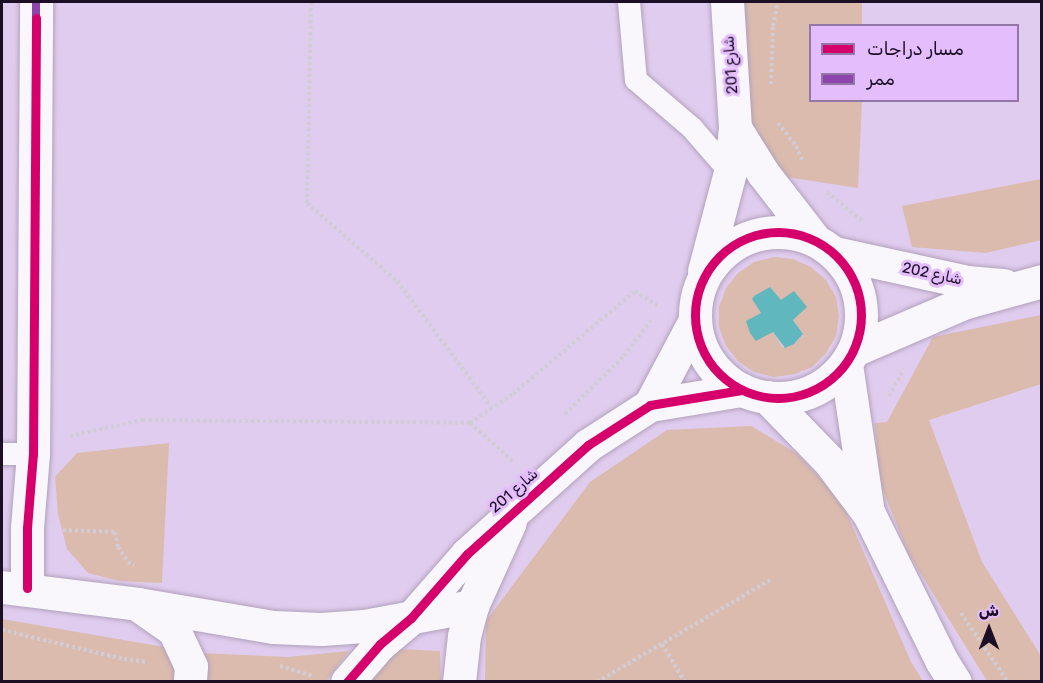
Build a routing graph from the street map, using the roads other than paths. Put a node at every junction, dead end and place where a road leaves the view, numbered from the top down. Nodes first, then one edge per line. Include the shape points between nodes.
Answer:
1 (629, 2) edge
2 (727, 2) edge
3 (36, 10) edge
4 (735, 128) junction
5 (730, 172) junction
6 (824, 246) junction
7 (702, 279) junction
8 (1035, 282) edge
9 (694, 321) junction
10 (850, 357) junction
11 (755, 394) junction
12 (650, 405) junction
13 (22, 451) edge
14 (516, 508) junction
15 (869, 514) junction
16 (14, 587) edge
17 (138, 604) junction
18 (472, 606) junction
19 (411, 618) junction
20 (190, 681) edge
21 (347, 681) edge
22 (459, 681) edge
23 (955, 681) edge

1 - 5 lane via 636,80 692,128
2 - 4 street, شارع 201
3 - 13 street
4 - 5 street, شارع 201
4 - 6 street, شارع 201 via 763,173
5 - 7 street, شارع 201
6 - 7 street via 788,232 762,232 737,241 716,258
6 - 8 street, شارع 202 via 967,282
6 - 10 street via 851,274 860,298 861,325
7 - 9 street via 696,293
8 - 10 street, شارع 202 via 966,302
9 - 11 street via 709,362 724,378
9 - 12 street, شارع 201
10 - 11 street via 819,387 785,398
10 - 15 street
11 - 12 street, شارع 201
11 - 15 street via 830,462
12 - 14 street, شارع 201 via 588,445
13 - 16 street via 27,528
14 - 18 street, شارع 201
14 - 19 street, شارع 201 via 467,554
15 - 23 street
16 - 17 street
17 - 19 street via 273,627 321,629
17 - 20 street via 174,630 192,666
18 - 19 street
18 - 22 street, شارع 201
19 - 21 street, شارع 201 via 380,644

